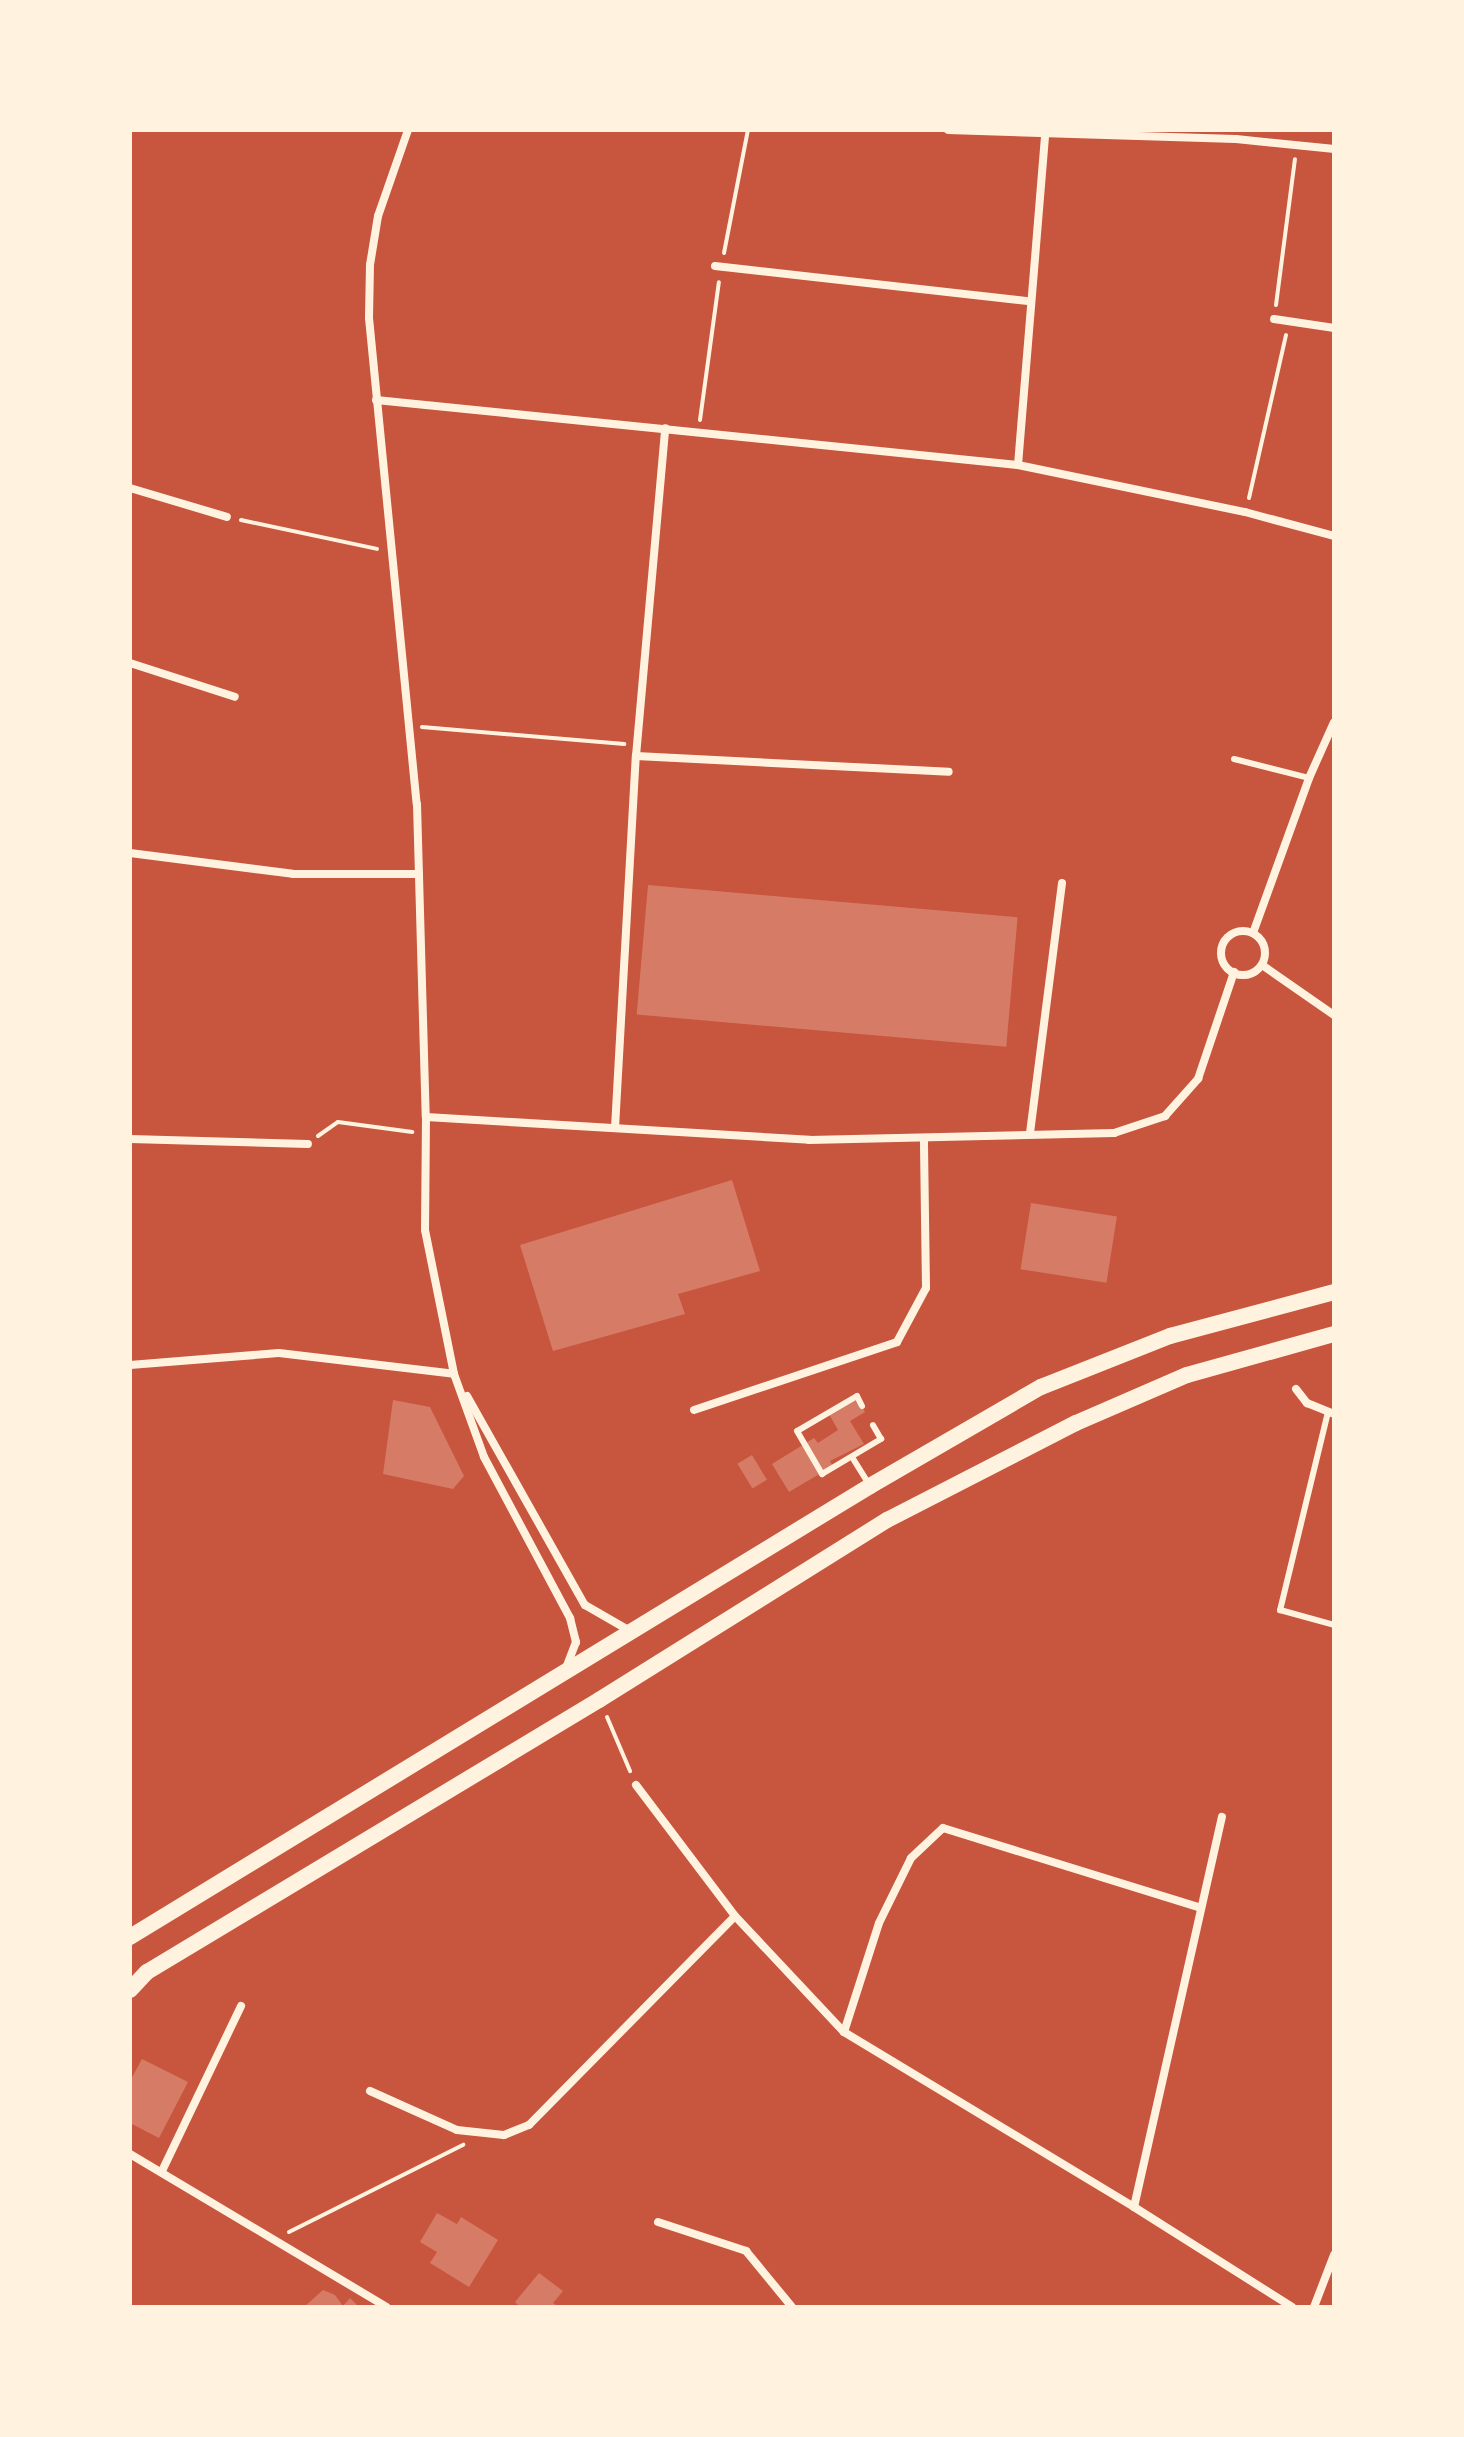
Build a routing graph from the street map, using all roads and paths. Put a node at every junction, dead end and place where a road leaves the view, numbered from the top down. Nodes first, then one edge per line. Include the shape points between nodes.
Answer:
1 (408, 130) edge
2 (948, 130) edge
3 (1236, 134) edge
4 (1045, 135) junction
5 (1297, 145) junction
6 (1334, 149) edge
7 (715, 266) dead end
8 (1028, 301) junction
9 (1274, 319) joint
10 (1289, 321) junction
11 (1334, 328) edge
12 (376, 400) junction
13 (665, 428) junction
14 (1018, 465) junction
15 (130, 488) edge
16 (1245, 512) junction
17 (227, 517) joint
18 (1334, 536) edge
19 (393, 552) junction
20 (130, 663) edge
21 (235, 697) dead end
22 (1334, 722) edge
23 (411, 726) junction
24 (636, 745) junction
25 (636, 756) junction
26 (1234, 759) dead end
27 (949, 772) dead end
28 (1309, 778) junction
29 (130, 853) edge
30 (419, 874) junction
31 (1062, 883) dead end
32 (1253, 933) junction
33 (1262, 965) junction
34 (1234, 972) junction
35 (1334, 1015) edge
36 (426, 1117) junction
37 (615, 1128) junction
38 (1030, 1133) junction
39 (426, 1134) junction
40 (130, 1139) edge
41 (924, 1139) junction
42 (308, 1144) joint
43 (1334, 1292) edge
44 (1334, 1334) edge
45 (130, 1365) edge
46 (454, 1374) junction
47 (1296, 1389) dead end
48 (862, 1406) dead end
49 (694, 1410) dead end
50 (1331, 1413) edge
51 (873, 1425) dead end
52 (852, 1457) junction
53 (870, 1486) junction
54 (1334, 1625) edge
55 (633, 1633) junction
56 (564, 1672) junction
57 (599, 1700) junction
58 (636, 1785) joint
59 (1222, 1817) dead end
60 (1201, 1908) junction
61 (735, 1916) junction
62 (130, 1937) edge
63 (130, 1990) edge
64 (241, 2006) dead end
65 (844, 2032) junction
66 (370, 2091) dead end
67 (483, 2136) junction
68 (130, 2154) edge
69 (162, 2171) junction
70 (1134, 2207) junction
71 (658, 2222) dead end
72 (276, 2239) junction
73 (1334, 2255) edge
74 (387, 2307) edge
75 (792, 2307) edge
76 (1292, 2307) edge
77 (1314, 2307) edge

1 - 12 street via 378,216 370,265
2 - 4 street
3 - 4 street
3 - 5 street
4 - 8 street
5 - 6 street
5 - 9 path
7 - 8 street
8 - 14 street
9 - 10 street
10 - 11 street
10 - 16 path
12 - 13 street
12 - 19 street
13 - 14 street
13 - 24 street
14 - 16 street
15 - 17 street
16 - 18 street
17 - 19 path
19 - 23 street
20 - 21 street
22 - 28 street
23 - 24 path
23 - 30 street
24 - 25 street
25 - 27 street
25 - 37 street
26 - 28 lane
28 - 32 street
29 - 30 street via 293,874
30 - 36 street
31 - 38 street
32 - 33 street via 1264,943
32 - 34 street via 1239,931 1223,944 1222,959
33 - 34 street via 1251,973
33 - 35 street
34 - 38 street via 1198,1079 1165,1116 1114,1133
36 - 37 street
36 - 39 street
37 - 41 street via 809,1140
38 - 41 street
39 - 42 path via 338,1122
39 - 46 street via 425,1230
40 - 42 street
41 - 49 street via 926,1288 897,1342
43 - 53 main road via 1170,1336 1041,1387
44 - 57 main road via 1187,1375 1076,1423 887,1520
45 - 46 street via 279,1353
46 - 55 street via 585,1605
46 - 56 street via 484,1457 570,1618 576,1642
47 - 50 street via 1307,1403
48 - 52 lane via 857,1396 797,1431 822,1474
50 - 54 lane via 1280,1610
51 - 52 lane via 881,1439
52 - 53 lane
53 - 55 main road
55 - 56 main road
56 - 62 main road
57 - 58 path
57 - 63 main road via 147,1972
58 - 61 street
59 - 60 street
60 - 65 street via 943,1828 911,1858 879,1923
60 - 70 street
61 - 65 street
61 - 67 street via 529,2125
64 - 69 street
65 - 70 street
66 - 67 street via 457,2130
67 - 72 path
68 - 69 street
69 - 72 street
70 - 76 street
71 - 75 street via 746,2251
72 - 74 street
73 - 77 street

